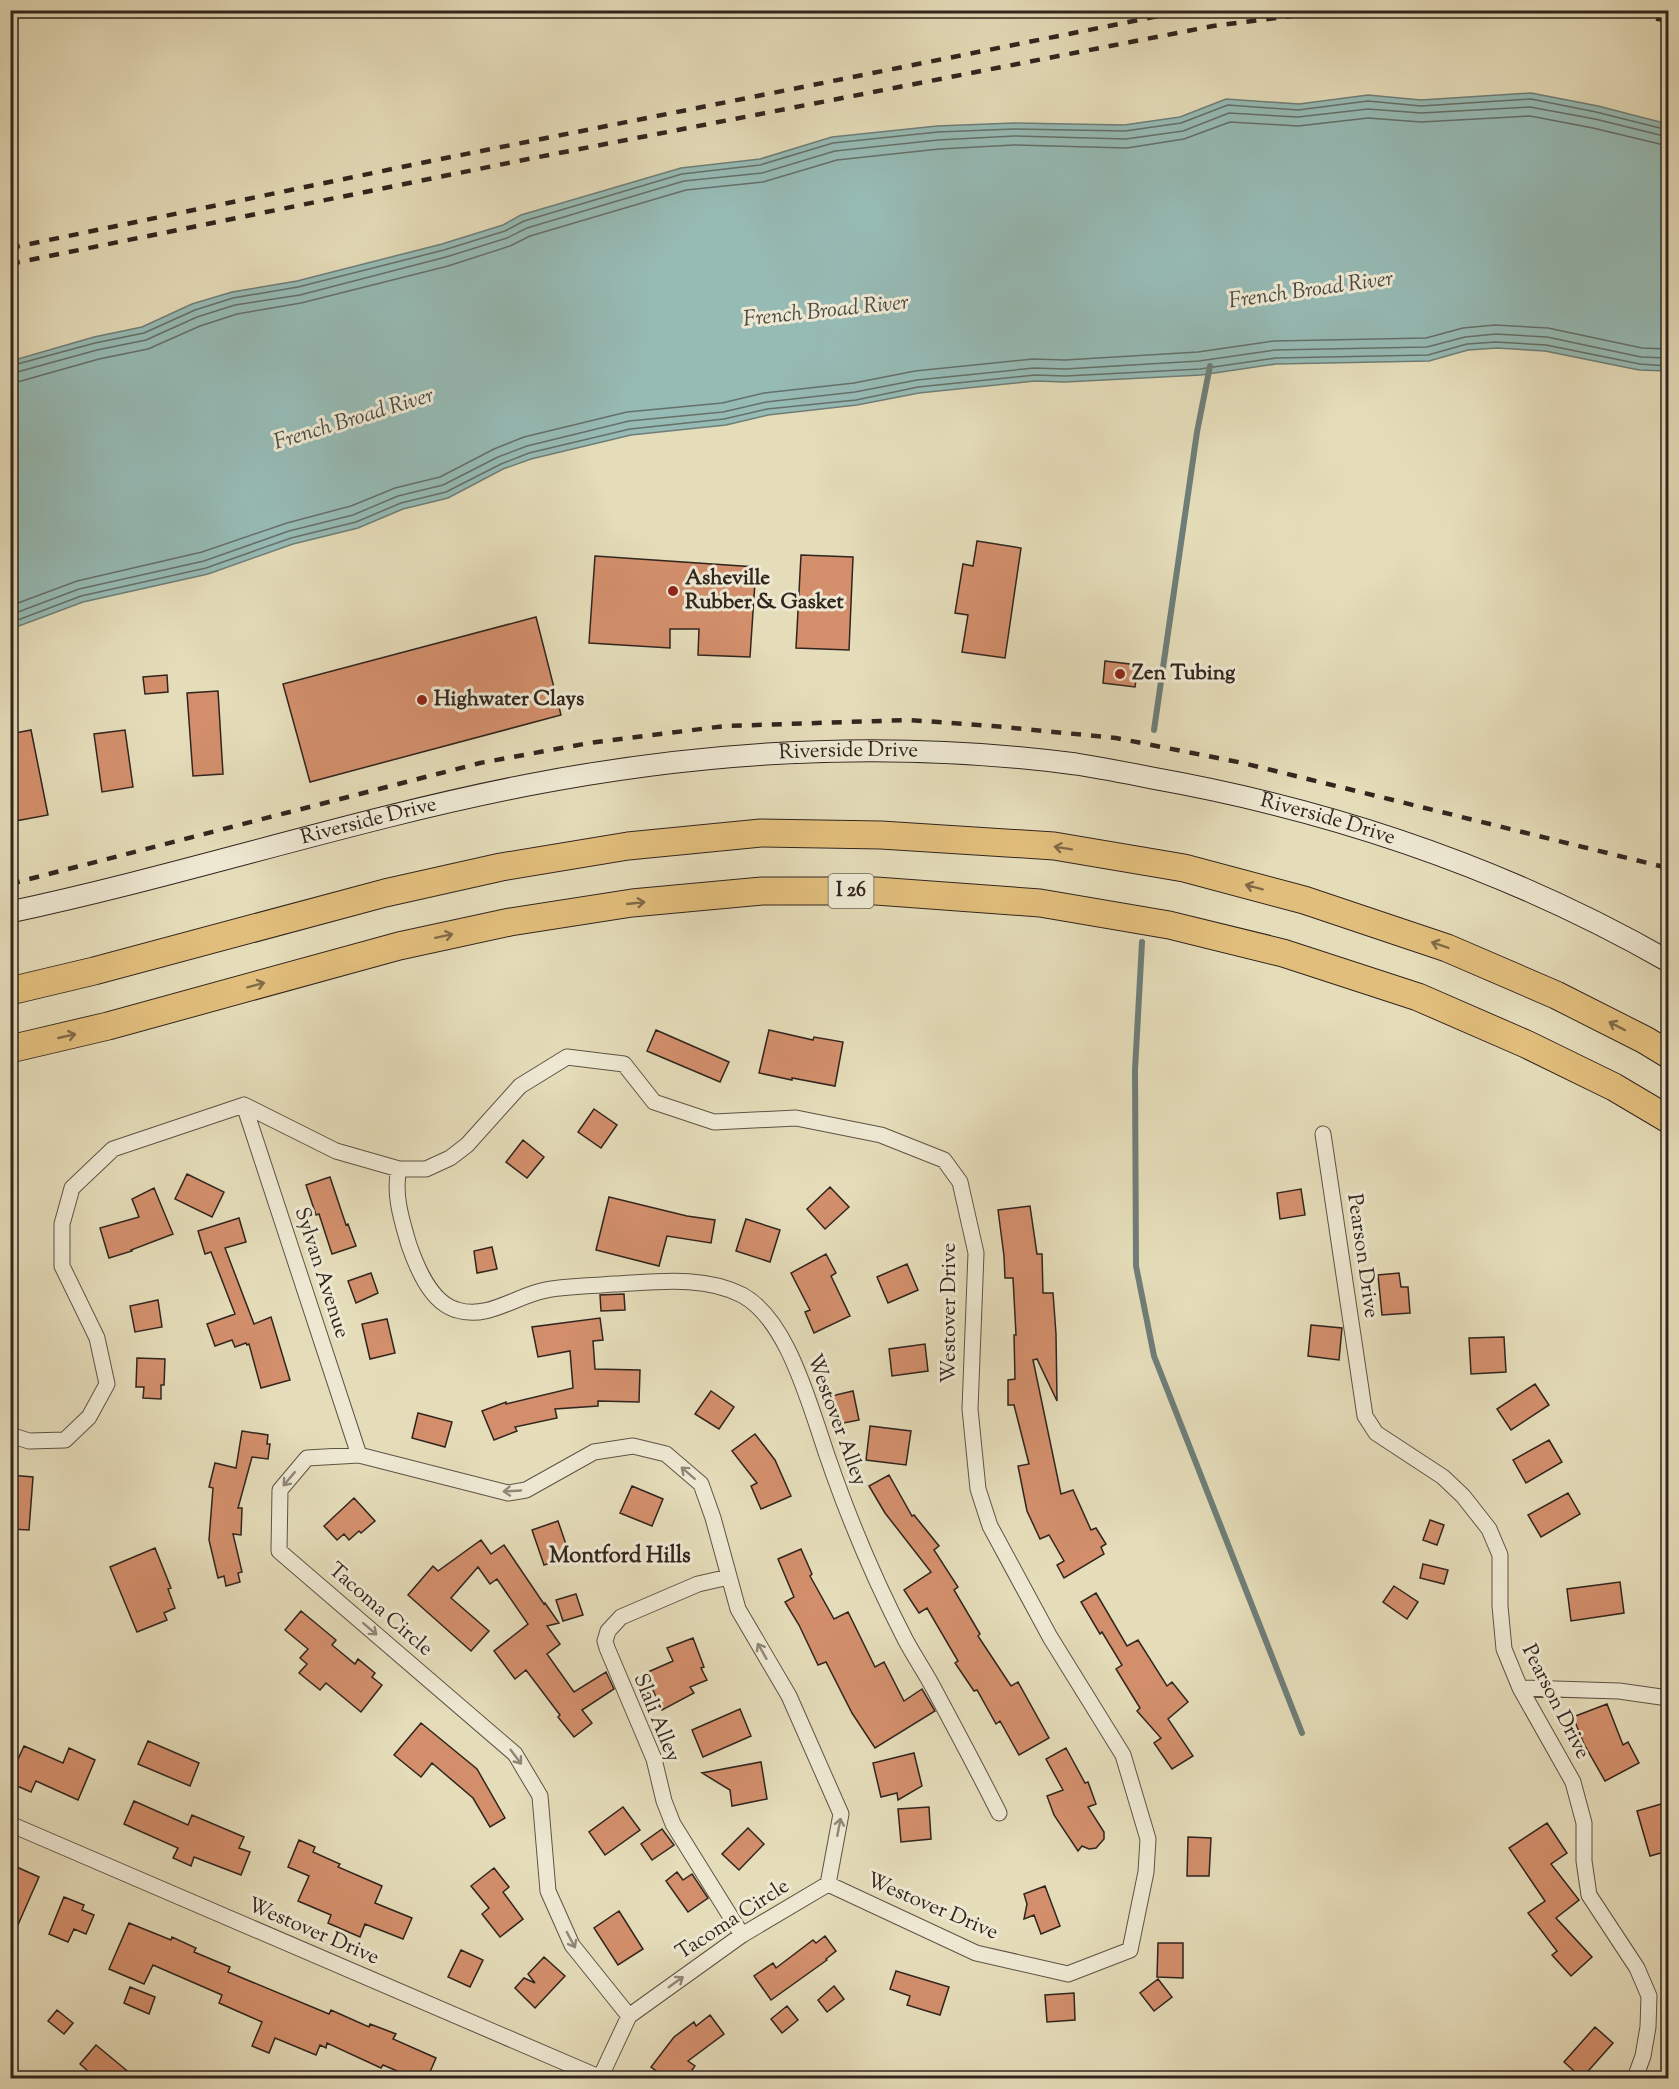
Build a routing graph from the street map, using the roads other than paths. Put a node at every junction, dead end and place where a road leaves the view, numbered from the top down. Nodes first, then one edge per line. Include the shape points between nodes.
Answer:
1 (10, 912) edge
2 (1668, 961) edge
3 (10, 991) edge
4 (10, 1050) edge
5 (1668, 1054) edge
6 (244, 1105) junction
7 (1668, 1119) edge
8 (1323, 1134) dead end
9 (399, 1169) junction
10 (10, 1435) edge
11 (359, 1455) junction
12 (729, 1577) junction
13 (1520, 1688) junction
14 (1668, 1698) edge
15 (999, 1813) dead end
16 (10, 1824) edge
17 (828, 1884) junction
18 (742, 1935) junction
19 (629, 2016) junction
20 (600, 2078) edge
21 (1635, 2079) edge

1 - 2 main road, Riverside Drive via 529,785 718,757 894,751 1077,764 1323,817 1448,858 1539,896
5 -> 3 highway via 1556,995 1448,948 1304,900 1184,868 1054,846 881,836 761,834 628,846 501,867 385,893
4 -> 7 highway, I 26 via 399,945 510,922 632,903 762,891 876,891 1040,903 1169,925 1283,953 1418,997 1527,1044
6 - 9 street, Westover Drive via 336,1151
6 - 10 street via 113,1149 72,1188 62,1224 62,1266 97,1338 107,1384 89,1417 65,1440 29,1441
6 - 11 street, Sylvan Avenue
8 - 13 street, Pearson Drive via 1365,1416 1376,1433 1443,1477 1489,1529 1500,1555 1504,1649
9 - 15 street, Westover Alley via 396,1186 412,1254 436,1298 457,1311 492,1309 544,1290 673,1281 729,1289 760,1309 791,1355 844,1506 905,1640
9 - 17 street, Westover Drive via 426,1169 450,1158 467,1145 520,1086 567,1057 624,1064 654,1102 714,1122 796,1118 881,1135 944,1160 960,1182 976,1253 970,1409 978,1489 990,1526 1039,1617 1124,1755 1148,1839 1146,1872 1130,1950 1068,1974 976,1953
12 -> 11 street, Tacoma Circle via 701,1484 666,1454 633,1446 594,1452 526,1490 508,1493
11 -> 19 street, Tacoma Circle via 307,1458 286,1482 280,1490 279,1551 515,1754 540,1796 548,1891 572,1945
17 -> 12 street, Tacoma Circle via 842,1814 789,1696 738,1609
12 - 18 street, Slali Alley via 698,1584 621,1617 611,1626 605,1641 654,1759 673,1824
13 - 14 street via 1619,1691
13 - 21 street, Pearson Drive via 1573,1782 1584,1823 1589,1895 1637,1968 1649,1996 1648,2027
16 - 20 street, Westover Drive
17 - 18 street, Tacoma Circle
19 -> 18 street, Tacoma Circle
19 - 20 street

